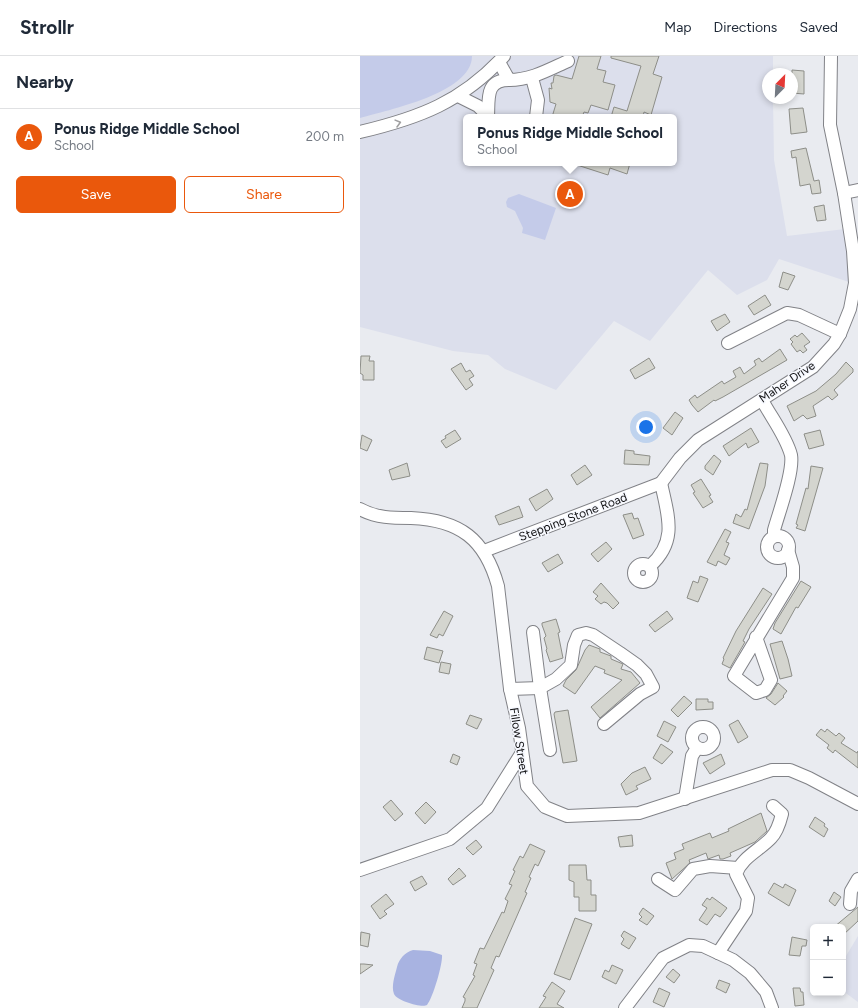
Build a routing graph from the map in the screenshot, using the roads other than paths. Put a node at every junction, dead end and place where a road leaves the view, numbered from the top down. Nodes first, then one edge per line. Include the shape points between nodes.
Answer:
1 (831, 56) edge
2 (501, 59) edge
3 (568, 61) dead end
4 (532, 78) junction
5 (509, 80) junction
6 (458, 96) junction
7 (486, 114) edge
8 (488, 114) edge
9 (536, 114) edge
10 (360, 132) edge
11 (858, 190) edge
12 (844, 193) junction
13 (840, 334) junction
14 (728, 343) dead end
15 (762, 400) junction
16 (661, 483) junction
17 (360, 509) edge
18 (774, 536) junction
19 (788, 550) junction
20 (484, 551) junction
21 (650, 566) dead end
22 (533, 632) dead end
23 (756, 637) dead end
24 (540, 688) junction
25 (510, 689) junction
26 (604, 724) dead end
27 (697, 748) dead end
28 (550, 750) dead end
29 (521, 754) junction
30 (685, 799) junction
31 (858, 804) edge
32 (774, 806) dead end
33 (738, 868) junction
34 (360, 870) edge
35 (658, 879) dead end
36 (858, 879) edge
37 (850, 904) dead end
38 (718, 953) junction
39 (625, 1008) edge
40 (772, 1008) edge

1 - 12 street, Maher Drive via 830,126
2 - 5 street
2 - 6 street
3 - 4 street
4 - 5 street
4 - 9 street via 538,100
5 - 8 street via 501,80 494,84 490,92
6 - 7 street via 478,106
10 -> 6 street via 406,120
11 - 12 street
12 - 13 street, Maher Drive via 855,283 850,309
13 - 14 street via 798,315 787,313
13 - 15 street, Maher Drive via 813,367
15 - 16 street, Maher Drive via 698,440
15 - 18 street via 791,455 791,468
16 - 20 street, Stepping Stone Road
16 - 21 street via 669,523 668,542 660,557
17 - 20 street, Fillow Street via 382,517 430,520 449,524 468,534
18 - 19 street via 784,537
18 - 19 street via 766,544 770,555 780,558
19 - 23 street via 793,578
20 - 25 street, Fillow Street via 498,586
22 - 24 street
24 - 25 street
24 - 26 street via 556,679 571,665 578,635 586,633 599,638 638,665 653,687 640,694
24 - 28 street
25 - 29 street, Fillow Street
27 - 30 street via 692,756
29 - 30 street, Fillow Street via 526,786 545,807 566,816 639,813
29 - 34 street via 487,808 450,839
30 - 31 street, Fillow Street via 772,770 790,770
32 - 33 street via 782,814 772,837
33 - 35 street via 710,866 693,869 675,890
33 - 38 street via 736,874 748,898 746,911
36 - 37 street via 850,897
38 - 39 street via 703,946 689,944 675,950 663,958
38 - 40 street via 733,960 750,973 766,992

